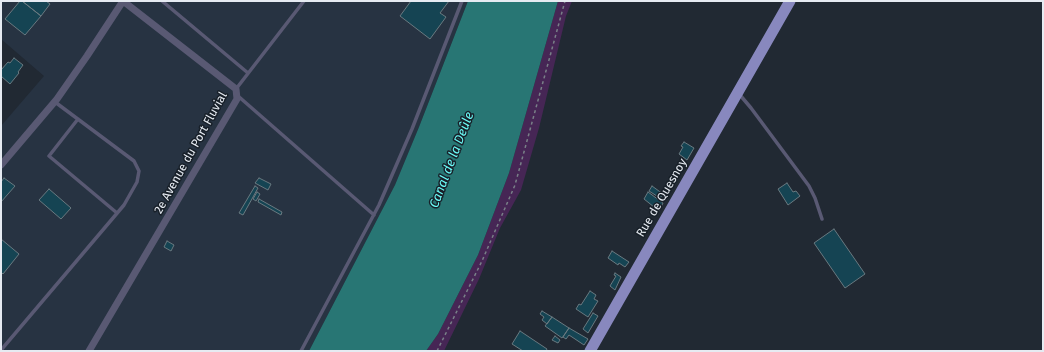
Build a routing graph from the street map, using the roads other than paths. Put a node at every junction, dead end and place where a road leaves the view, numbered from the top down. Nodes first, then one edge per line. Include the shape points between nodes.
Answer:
1 (123, 1) edge
2 (162, 1) edge
3 (304, 1) edge
4 (462, 1) edge
5 (788, 3) edge
6 (248, 73) junction
7 (236, 92) junction
8 (737, 92) junction
9 (55, 101) junction
10 (78, 119) junction
11 (1, 165) edge
12 (117, 213) junction
13 (374, 215) junction
14 (822, 219) dead end
15 (1, 350) edge
16 (89, 351) edge
17 (301, 351) edge
18 (590, 351) edge

1 - 7 street, 2e Avenue du Port Fluvial
1 - 9 street
2 - 6 lane
3 - 6 lane
4 - 13 lane via 415,123
5 - 8 main road, Rue de Quesnoy
6 - 7 lane
7 - 13 lane
7 - 16 street, 2e Avenue du Port Fluvial via 237,99
8 - 14 lane via 809,186
8 - 18 main road, Rue de Quesnoy
9 - 10 lane
9 - 11 street
10 - 12 lane via 134,161 139,171 137,182
10 - 12 lane via 49,156
12 - 15 lane
13 - 17 lane

